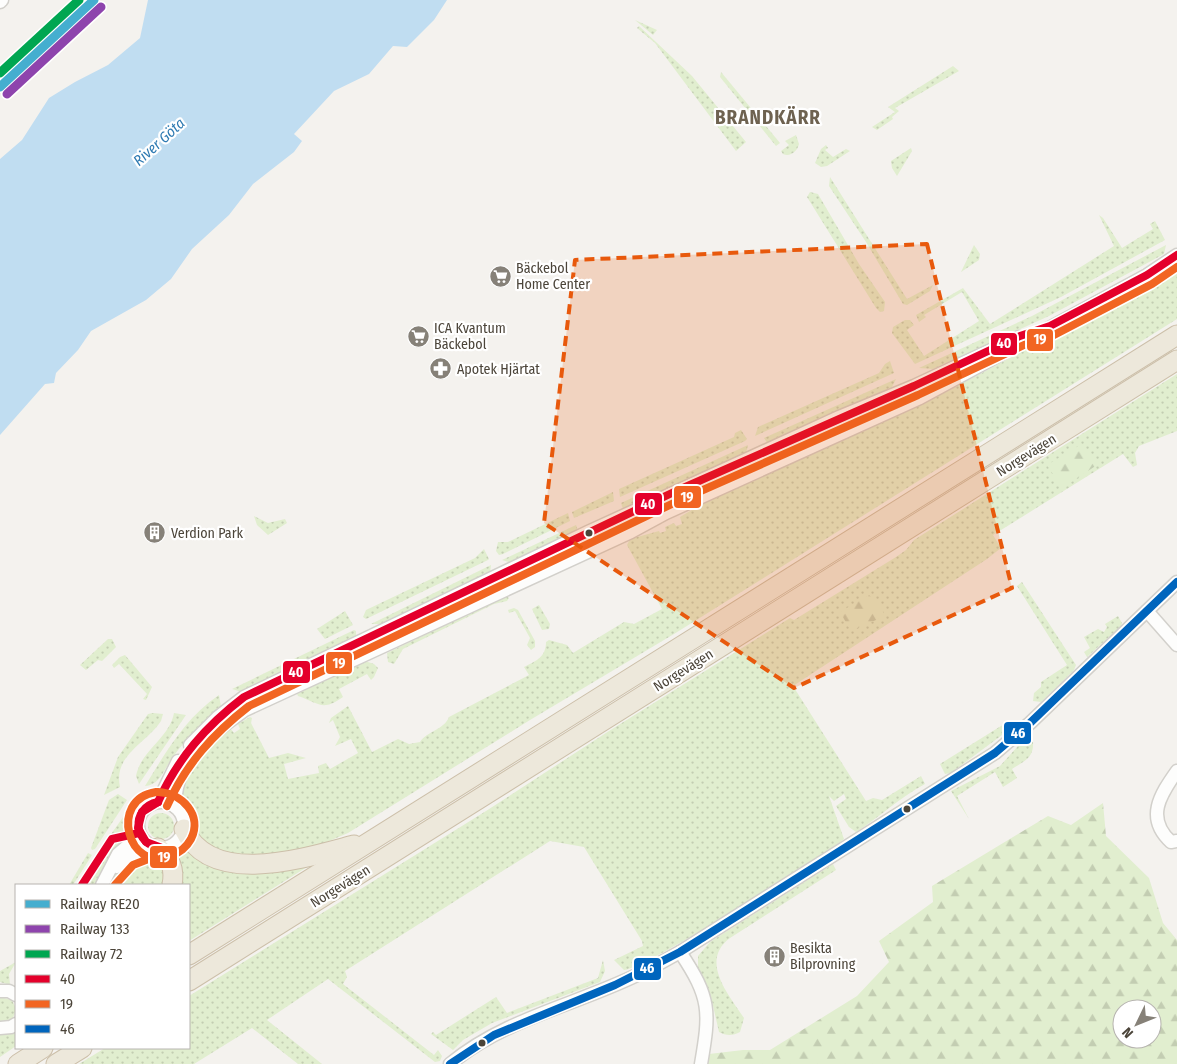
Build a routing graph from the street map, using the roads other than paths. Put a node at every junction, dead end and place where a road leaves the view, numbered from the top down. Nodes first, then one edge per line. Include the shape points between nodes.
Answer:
1 (1177, 255) edge
2 (1050, 326) junction
3 (1177, 335) edge
4 (1177, 360) edge
5 (1177, 582) edge
6 (1147, 611) junction
7 (1177, 645) edge
8 (1177, 771) edge
9 (158, 802) junction
10 (175, 807) junction
11 (184, 829) junction
12 (140, 835) junction
13 (371, 841) junction
14 (1177, 841) edge
15 (155, 848) junction
16 (103, 883) edge
17 (172, 884) edge
18 (680, 952) junction
19 (190, 954) edge
20 (190, 980) edge
21 (0, 991) edge
22 (15, 994) edge
23 (15, 1025) edge
24 (0, 1028) edge
25 (35, 1049) edge
26 (41, 1049) edge
27 (80, 1049) edge
28 (16, 1064) edge
29 (56, 1064) edge
30 (450, 1064) edge
31 (701, 1064) edge

1 - 2 street
2 - 9 street via 1020,336 674,492 244,698 218,717 185,751
2 - 10 street via 920,398 245,710 191,756 178,778
3 - 13 highway, Norgevägen
4 - 20 highway, Norgevägen
5 - 6 street
6 - 7 street
6 - 18 street via 995,753
8 - 14 street via 1160,798 1156,812 1165,837 1170,842
9 - 10 street
9 - 12 street via 141,813
10 - 11 street via 183,819
11 - 13 highway via 192,844 204,854 219,860 246,863 285,861
11 - 15 street via 176,843 168,848
12 - 15 street
12 - 16 street via 118,854
13 - 19 highway, Norgevägen
15 - 16 street via 127,857
15 - 17 highway via 165,853 172,865
18 - 30 street via 638,975 501,1031 466,1050
18 - 31 street via 706,1004 708,1020
21 - 22 street
23 - 24 street
25 - 28 highway
26 - 28 highway
27 - 29 highway

